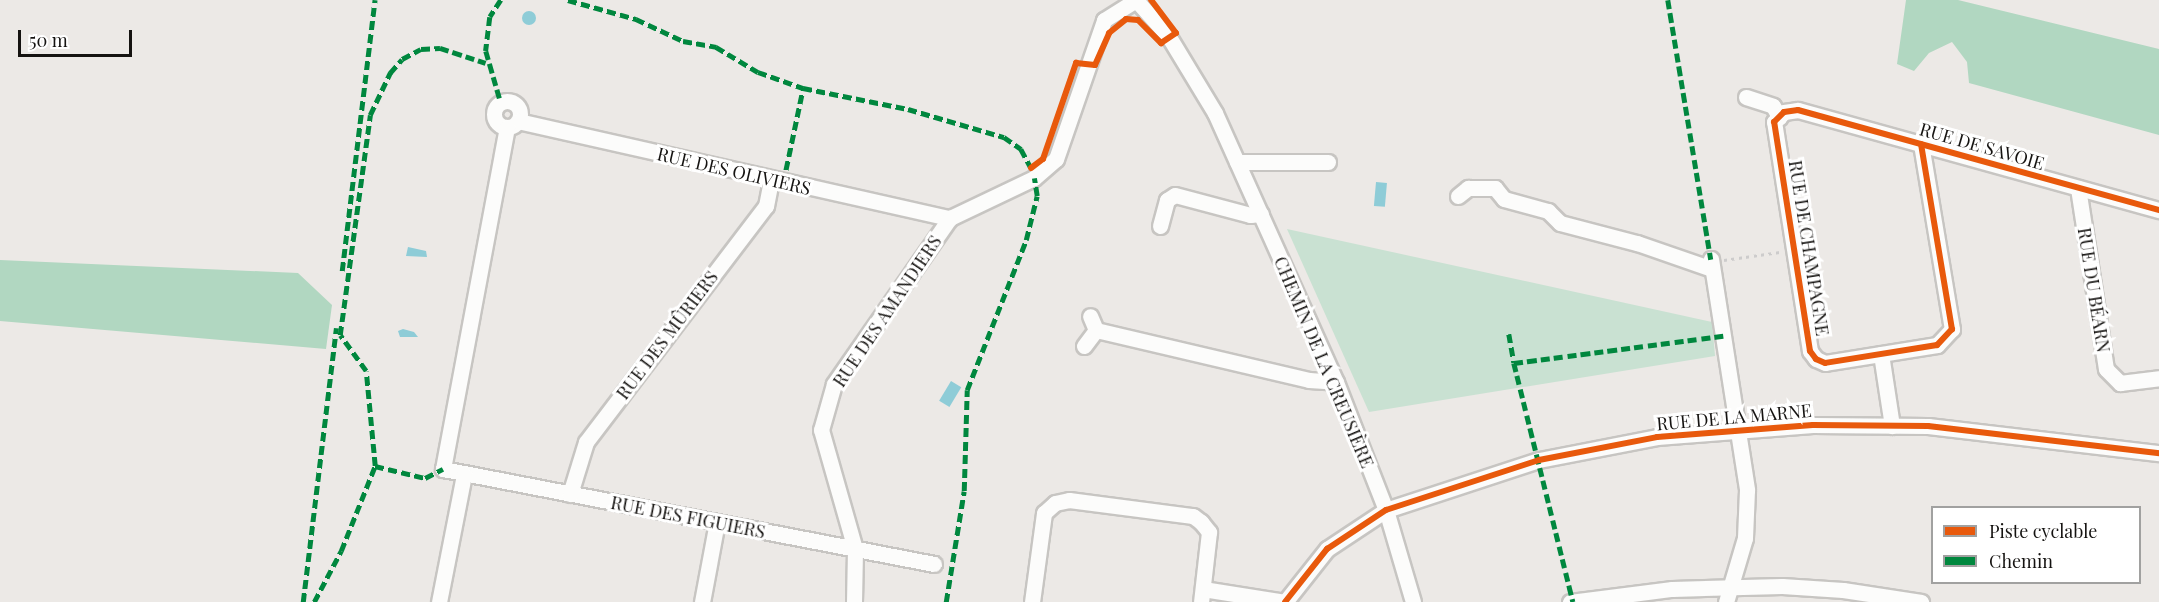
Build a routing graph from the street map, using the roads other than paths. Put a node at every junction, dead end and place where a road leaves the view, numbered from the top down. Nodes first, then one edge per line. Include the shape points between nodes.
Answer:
1 (1136, 0) edge
2 (1746, 97) dead end
3 (1779, 117) junction
4 (1921, 144) junction
5 (1238, 162) junction
6 (1328, 162) dead end
7 (771, 180) junction
8 (2078, 188) junction
9 (1458, 196) dead end
10 (2159, 210) edge
11 (1262, 214) junction
12 (950, 218) junction
13 (1160, 226) dead end
14 (1090, 316) dead end
15 (1096, 330) junction
16 (1084, 345) dead end
17 (1881, 354) junction
18 (2159, 378) edge
19 (1336, 382) junction
20 (1892, 426) junction
21 (1737, 429) junction
22 (2159, 453) edge
23 (443, 469) joint
24 (464, 474) junction
25 (570, 494) junction
26 (1386, 510) junction
27 (717, 522) junction
28 (855, 549) junction
29 (934, 564) dead end
30 (1730, 586) junction
31 (1202, 595) edge
32 (1811, 595) edge
33 (440, 602) edge
34 (702, 602) edge
35 (854, 602) edge
36 (1032, 602) edge
37 (1285, 602) edge
38 (1413, 602) edge
39 (1570, 602) edge
40 (1725, 602) edge
41 (1921, 602) edge

1 - 5 street, CHEMIN DE LA CREUSIÈRE via 1164,30 1195,76
1 - 12 street, RUE DES AMANDIERS via 1104,20 1056,159 1034,178
2 - 3 street via 1773,106
3 - 4 street, RUE DE SAVOIE via 1798,110
3 - 17 street, RUE DE CHAMPAGNE via 1774,122 1810,351 1825,363
4 - 8 street, RUE DE SAVOIE
4 - 17 street, RUE DE CHAMPAGNE via 1952,329 1937,345
5 - 6 street
5 - 11 street, CHEMIN DE LA CREUSIÈRE
7 - 12 street, RUE DES OLIVIERS
7 - 23 street, RUE DES OLIVIERS via 513,124
7 - 25 street, RUE DES MÛRIERS via 766,206 586,442
8 - 10 street, RUE DE SAVOIE
8 - 18 street, RUE DU BÉARN via 2106,369 2120,383
9 - 21 street via 1468,188 1495,188 1504,199 1548,211 1560,223 1711,264
11 - 13 street via 1250,215 1175,195 1167,200
11 - 19 street, CHEMIN DE LA CREUSIÈRE
12 - 28 street, RUE DES AMANDIERS via 834,384 821,430
14 - 15 street
15 - 16 street
15 - 19 street via 1309,380
17 - 20 street
19 - 26 street, CHEMIN DE LA CREUSIÈRE
20 - 21 street, RUE DE LA MARNE
20 - 22 street, RUE DE LA MARNE via 1928,426
21 - 26 street, RUE DE LA MARNE via 1657,437 1539,460
21 - 30 street via 1747,490 1746,518
23 - 24 street, RUE DES FIGUIERS
24 - 25 street, RUE DES FIGUIERS
24 - 33 street
25 - 27 street, RUE DES FIGUIERS
26 - 37 street, RUE DE LA MARNE via 1327,549
26 - 38 street, CHEMIN DE LA CREUSIÈRE
27 - 28 street, RUE DES FIGUIERS
27 - 34 street
28 - 29 street, RUE DES FIGUIERS
28 - 35 street, RUE DES AMANDIERS
30 - 32 street
30 - 39 street
30 - 40 street
31 - 36 street via 1209,532 1193,516 1069,500 1055,503 1044,513
31 - 37 street
32 - 41 street

